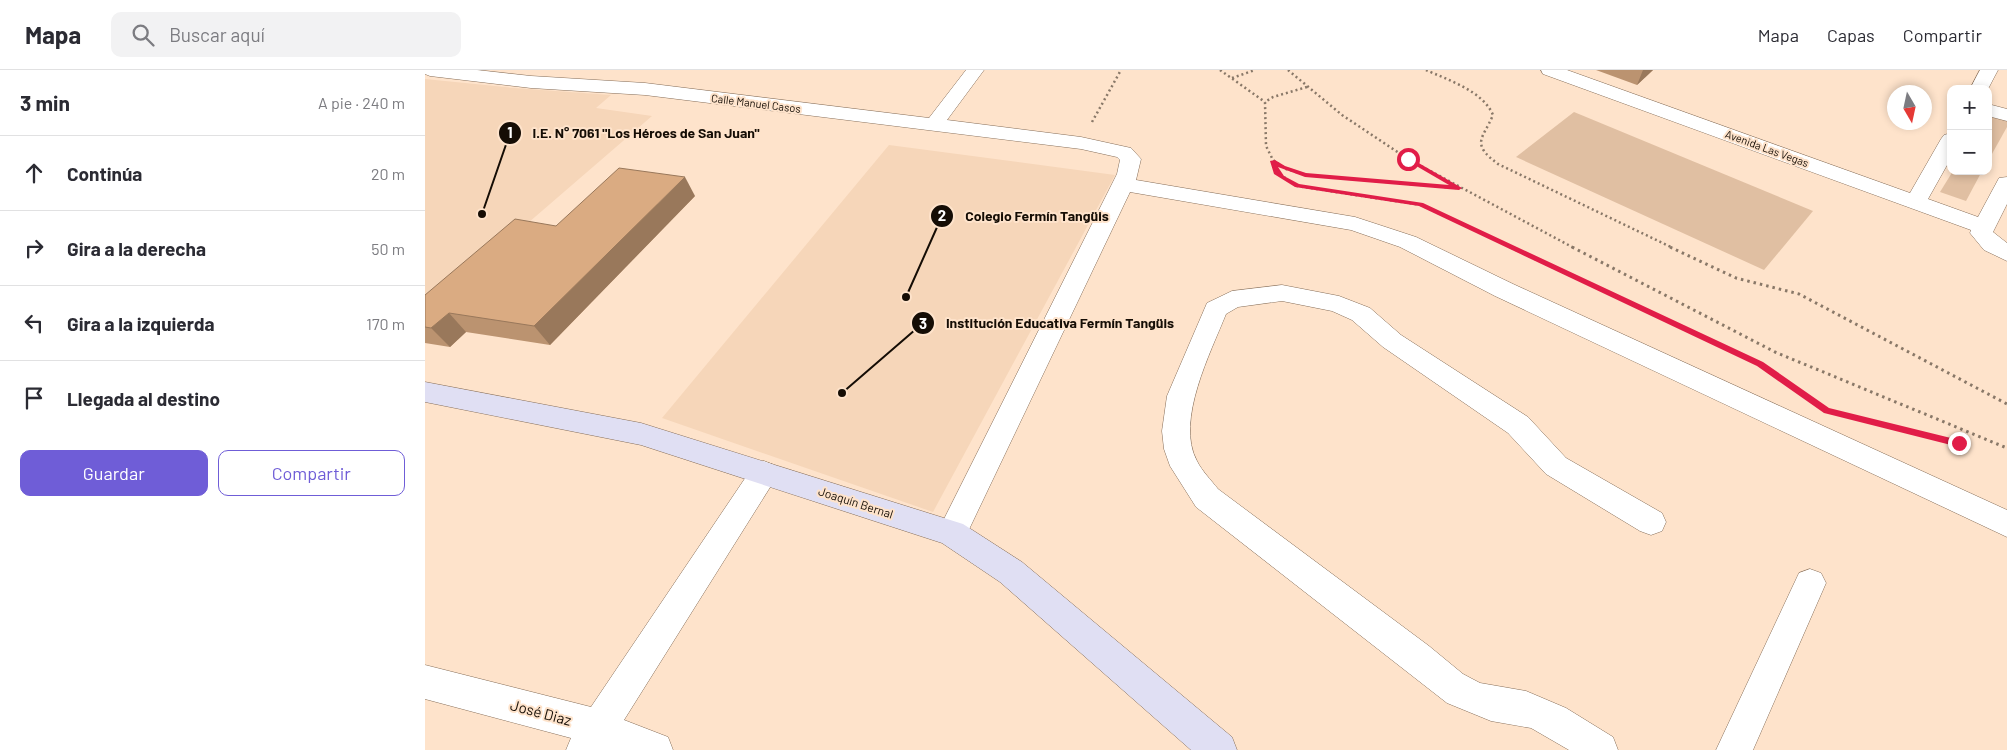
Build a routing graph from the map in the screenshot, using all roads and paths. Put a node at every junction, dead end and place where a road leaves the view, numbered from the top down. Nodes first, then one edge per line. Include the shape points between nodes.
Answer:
1 (430, 70) edge
2 (975, 70) edge
3 (1121, 70) edge
4 (1221, 70) edge
5 (1255, 70) edge
6 (1288, 70) edge
7 (1426, 70) edge
8 (1550, 70) edge
9 (1989, 70) edge
10 (660, 76) dead end
11 (1232, 78) junction
12 (1981, 85) edge
13 (1307, 87) junction
14 (645, 89) junction
15 (1265, 102) junction
16 (1992, 111) edge
17 (2007, 115) edge
18 (934, 125) junction
19 (1081, 143) junction
20 (1947, 147) edge
21 (1273, 161) junction
22 (2007, 183) edge
23 (1124, 184) junction
24 (1459, 188) junction
25 (1916, 201) junction
26 (1984, 227) junction
27 (2007, 253) edge
28 (425, 392) edge
29 (2007, 404) edge
30 (1819, 405) dead end
31 (1836, 413) dead end
32 (1959, 443) dead end
33 (2007, 448) edge
34 (764, 473) junction
35 (1651, 522) dead end
36 (2007, 524) edge
37 (951, 533) junction
38 (1810, 583) dead end
39 (425, 682) edge
40 (590, 738) edge
41 (655, 750) edge
42 (1219, 750) edge
43 (1600, 750) edge
44 (1734, 750) edge

1 - 14 street, Calle Manuel Casos via 531,82
2 - 18 street
3 - 19 path
4 - 11 path
5 - 11 path
6 - 13 path
7 - 29 path via 1489,106 1493,115 1482,133 1482,146 1493,161 1503,167 1736,278 1799,294
8 - 25 street, Avenida Las Vegas
9 - 12 street
10 - 14 street
11 - 15 path
13 - 15 path
13 - 24 path via 1374,136
14 - 18 street, Calle Manuel Casos
15 - 21 path via 1264,146
16 - 17 street
18 - 19 street, Calle Manuel Casos
19 - 23 street, Calle Manuel Casos via 1124,152 1131,159
20 - 25 street
21 - 24 path via 1305,175
21 - 30 path via 1282,178 1297,186 1421,205 1760,364
22 - 26 street
23 - 36 street via 1355,224 1408,242 1504,290
23 - 37 street
24 - 33 path via 1775,352
25 - 26 street, Avenida Las Vegas
26 - 27 street via 1981,233 1984,238
28 - 34 street, Joaquín Bernal via 641,434
31 - 32 path
34 - 37 street, Joaquín Bernal
34 - 40 street
35 - 43 street via 1556,466 1518,425 1398,345 1361,314 1339,304 1282,293 1232,299 1216,309 1181,396 1175,430 1177,450 1184,466 1207,498 1417,657 1444,683 1492,705 1527,709
37 - 42 street, Joaquín Bernal via 1011,572
38 - 44 street
39 - 40 street, José Diaz
40 - 41 street, José Diaz

